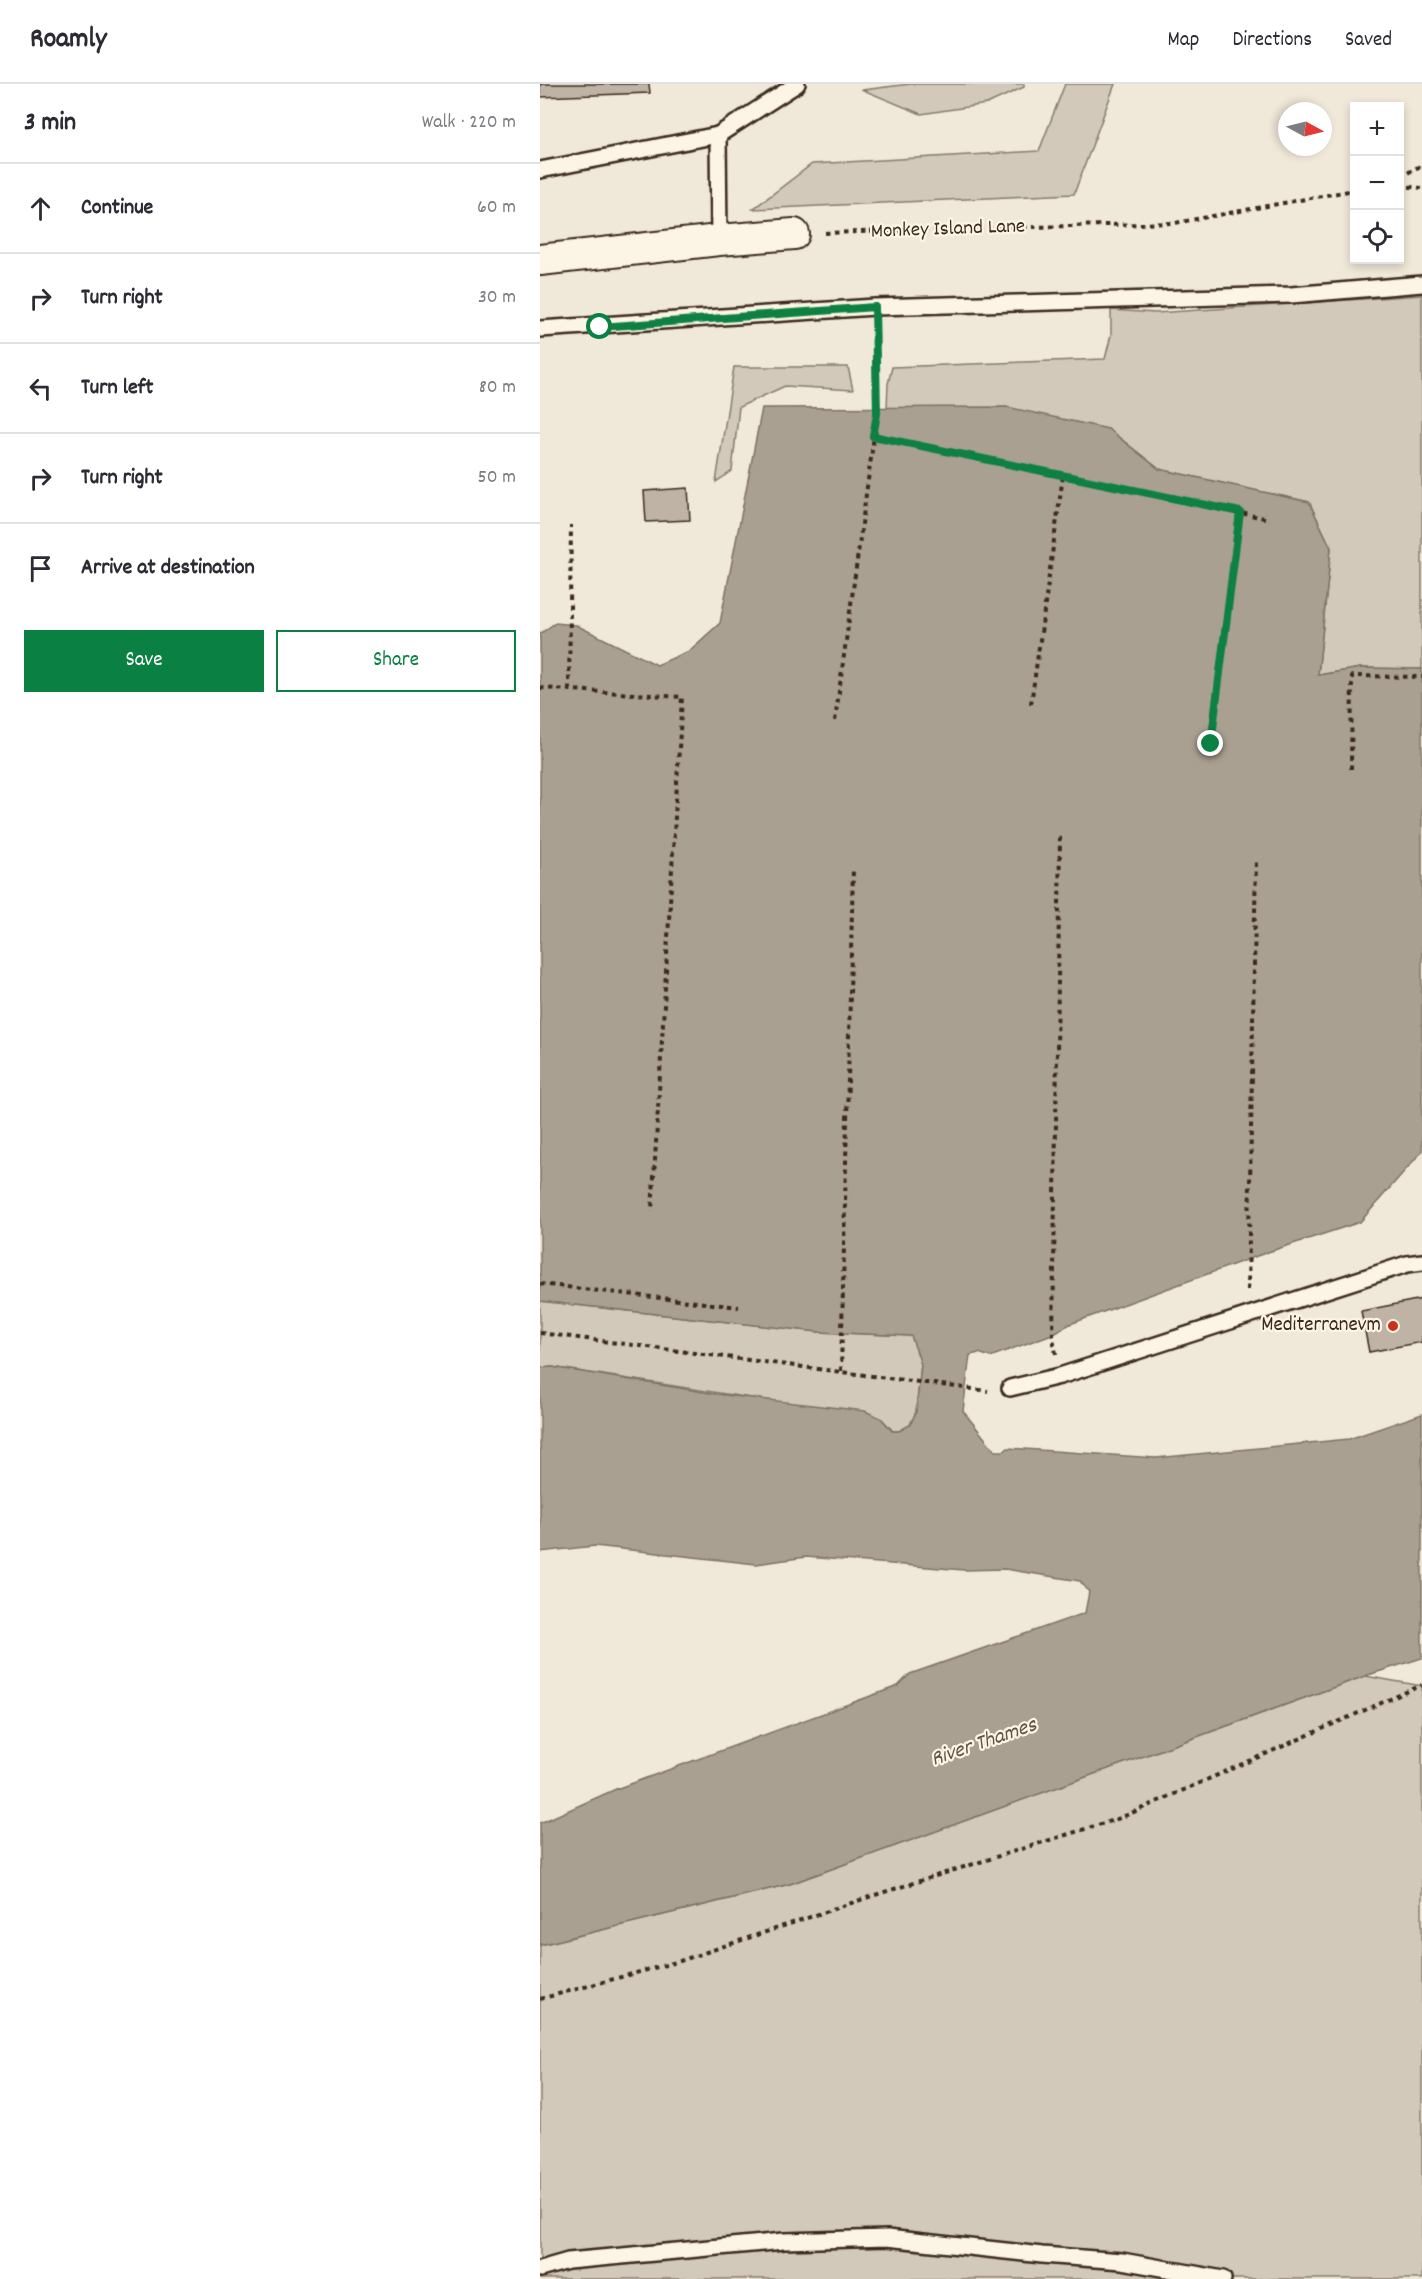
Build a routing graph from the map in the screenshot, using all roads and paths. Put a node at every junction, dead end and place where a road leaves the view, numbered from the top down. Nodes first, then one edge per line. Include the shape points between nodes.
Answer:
1 (797, 84) edge
2 (718, 135) junction
3 (1422, 165) edge
4 (540, 170) edge
5 (1404, 175) edge
6 (1404, 186) edge
7 (1422, 188) edge
8 (1350, 191) edge
9 (794, 234) joint
10 (719, 240) junction
11 (540, 260) edge
12 (1422, 284) edge
13 (875, 307) junction
14 (540, 330) edge
15 (873, 436) junction
16 (1063, 476) junction
17 (1240, 512) junction
18 (1269, 519) dead end
19 (572, 525) dead end
20 (1422, 677) edge
21 (540, 688) edge
22 (569, 690) junction
23 (1031, 704) dead end
24 (835, 721) dead end
25 (1211, 744) dead end
26 (1351, 769) dead end
27 (1060, 836) dead end
28 (1256, 859) dead end
29 (853, 869) dead end
30 (652, 1211) dead end
31 (1422, 1262) edge
32 (1248, 1274) dead end
33 (540, 1284) edge
34 (739, 1307) dead end
35 (540, 1333) edge
36 (1053, 1338) dead end
37 (841, 1371) junction
38 (1010, 1388) dead end
39 (989, 1391) dead end
40 (1422, 1684) edge
41 (540, 1999) edge
42 (540, 2269) edge
43 (1223, 2279) edge

1 - 2 lane
2 - 4 lane
2 - 10 lane
3 - 5 path
6 - 7 path
8 - 9 path, Monkey Island Lane via 1175,223
9 - 10 street
10 - 11 street
12 - 13 lane via 1291,295
13 - 14 lane
13 - 15 path via 877,414
15 - 16 path
15 - 24 path
16 - 17 path
16 - 23 path
17 - 18 path
17 - 25 path
19 - 22 path
20 - 26 path via 1352,676
21 - 22 path
22 - 30 path via 682,697
27 - 36 path
28 - 32 path
29 - 37 path
31 - 38 lane via 1060,1376
33 - 34 path
35 - 37 path
37 - 39 path
40 - 41 path via 1120,1818 680,1961
42 - 43 lane via 568,2261 784,2241 887,2238 1122,2261

